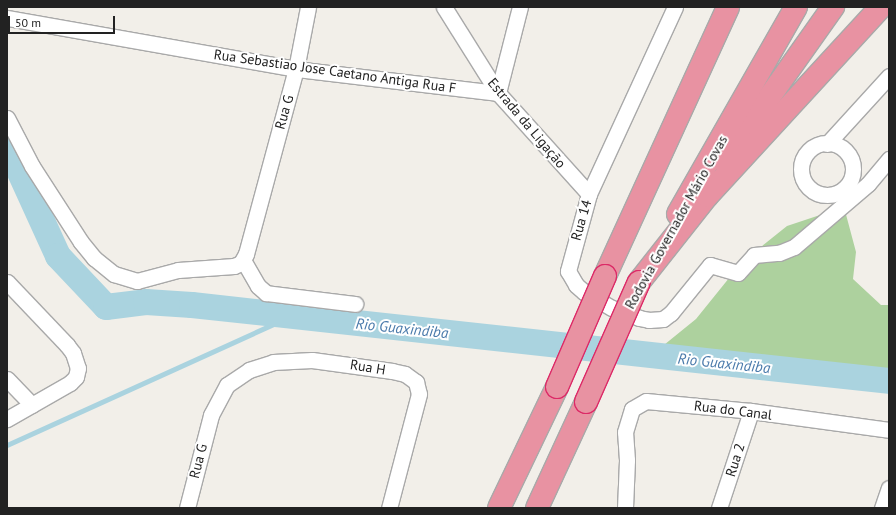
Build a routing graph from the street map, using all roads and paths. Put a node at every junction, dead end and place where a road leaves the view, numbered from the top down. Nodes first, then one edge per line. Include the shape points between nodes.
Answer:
1 (308, 7) edge
2 (444, 7) edge
3 (520, 7) edge
4 (675, 7) edge
5 (728, 7) edge
6 (796, 7) edge
7 (833, 7) edge
8 (881, 7) edge
9 (7, 18) edge
10 (296, 69) junction
11 (889, 76) edge
12 (498, 94) junction
13 (7, 118) edge
14 (828, 144) dead end
15 (889, 159) edge
16 (589, 194) junction
17 (243, 260) junction
18 (7, 282) edge
19 (639, 282) junction
20 (355, 304) dead end
21 (7, 379) edge
22 (32, 404) junction
23 (751, 411) junction
24 (211, 415) joint
25 (7, 419) edge
26 (889, 430) edge
27 (889, 488) edge
28 (187, 508) edge
29 (389, 508) edge
30 (499, 508) edge
31 (538, 508) edge
32 (625, 508) edge
33 (719, 508) edge
34 (882, 508) edge

1 - 10 street, Rua G
2 - 12 street, Estrada da Ligação
3 - 12 street
4 - 16 street, Rua 14
5 - 30 highway, bridge via 557,387
6 - 19 highway, Rodovia Governador Mário Covas
7 - 19 highway
8 - 19 highway via 707,196
9 - 10 street, Rua Sebastiao Jose Caetano Antiga Rua F
10 - 12 street, Rua Sebastiao Jose Caetano Antiga Rua F
10 - 17 street, Rua G
11 - 14 street
12 - 16 street, Estrada da Ligação
13 - 17 street via 32,166 81,242 114,274 137,281 178,270 234,266
15 - 16 street, Rua 14 via 868,184 794,247 779,253 754,255 738,273 714,265 707,267 671,313 658,320 639,318 584,292 576,285 568,271
17 - 20 street via 258,286 266,293
18 - 22 street via 67,345 77,362 74,380
19 - 31 highway, Rodovia Governador Mário Covas, bridge
21 - 22 street
22 - 25 street
23 - 26 street, Rua do Canal
23 - 32 street, Rua do Canal via 655,400 640,403 632,409 625,432
23 - 33 street, Rua 2
24 - 28 street, Rua G
24 - 29 street, Rua H via 227,385 249,370 273,362 312,360 405,374 416,382 419,394
27 - 34 street

